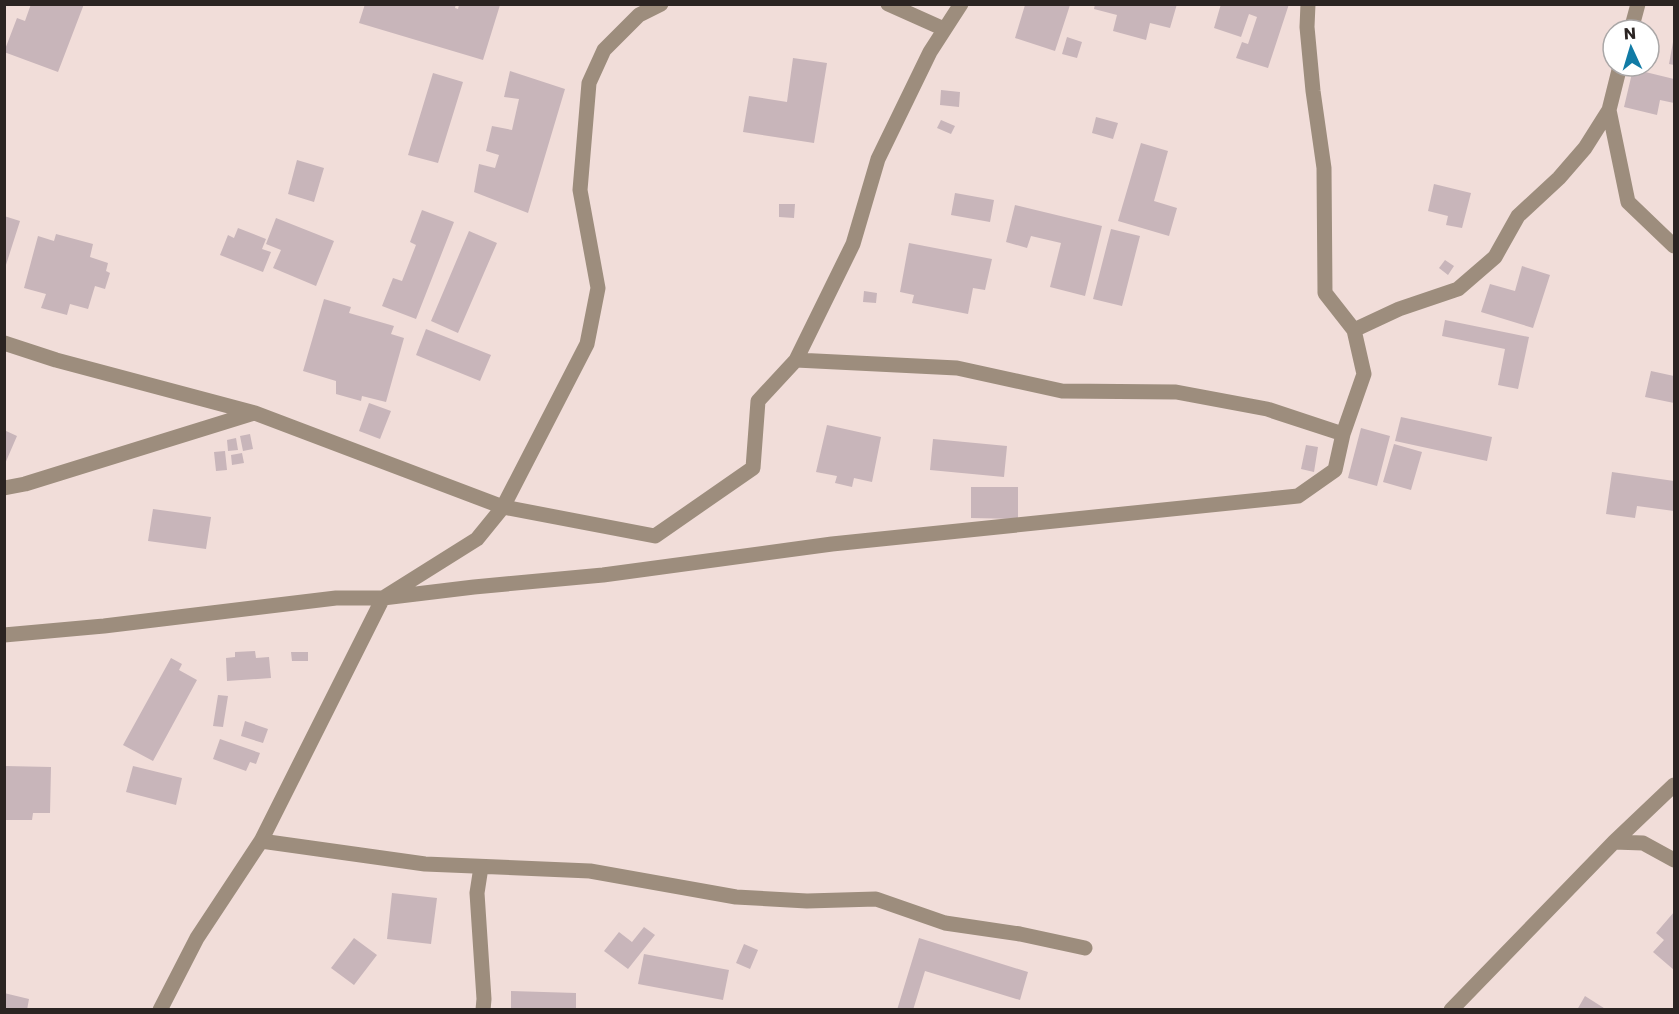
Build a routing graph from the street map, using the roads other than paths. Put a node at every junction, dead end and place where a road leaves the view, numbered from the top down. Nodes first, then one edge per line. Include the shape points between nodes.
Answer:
1 (662, 4) edge
2 (888, 4) edge
3 (961, 4) edge
4 (1308, 4) edge
5 (944, 29) junction
6 (1617, 78) edge
7 (1609, 110) junction
8 (1674, 246) edge
9 (1354, 330) junction
10 (4, 343) edge
11 (796, 360) junction
12 (255, 413) junction
13 (1343, 434) junction
14 (4, 488) edge
15 (503, 507) junction
16 (383, 598) junction
17 (4, 635) edge
18 (1674, 785) edge
19 (261, 841) junction
20 (1614, 842) junction
21 (1674, 860) edge
22 (482, 867) junction
23 (1085, 948) dead end
24 (160, 1010) edge
25 (483, 1010) edge
26 (1451, 1010) edge

1 - 15 street via 639,15 604,50 589,83 579,189 598,288 590,332
2 - 5 street
3 - 5 street
4 - 9 street via 1312,91 1324,168 1325,293
5 - 11 street via 878,159 853,244
6 - 7 street
7 - 8 street via 1628,202
7 - 9 street via 1566,171 1518,216 1495,257 1458,289 1399,309
9 - 13 street via 1364,374
10 - 12 street
11 - 13 street via 957,368 1062,391 1176,392 1267,409
11 - 15 street via 758,401 753,468 655,536
12 - 14 street
12 - 15 street
13 - 16 street via 1335,470 1298,496 832,544 603,575
15 - 16 street via 477,539
16 - 17 street via 336,598
16 - 19 street
18 - 20 street
19 - 22 street via 425,864
19 - 24 street via 197,938
20 - 21 street via 1643,843
20 - 26 street
22 - 23 street via 590,872 736,897 876,899 945,923
22 - 25 street via 477,893

